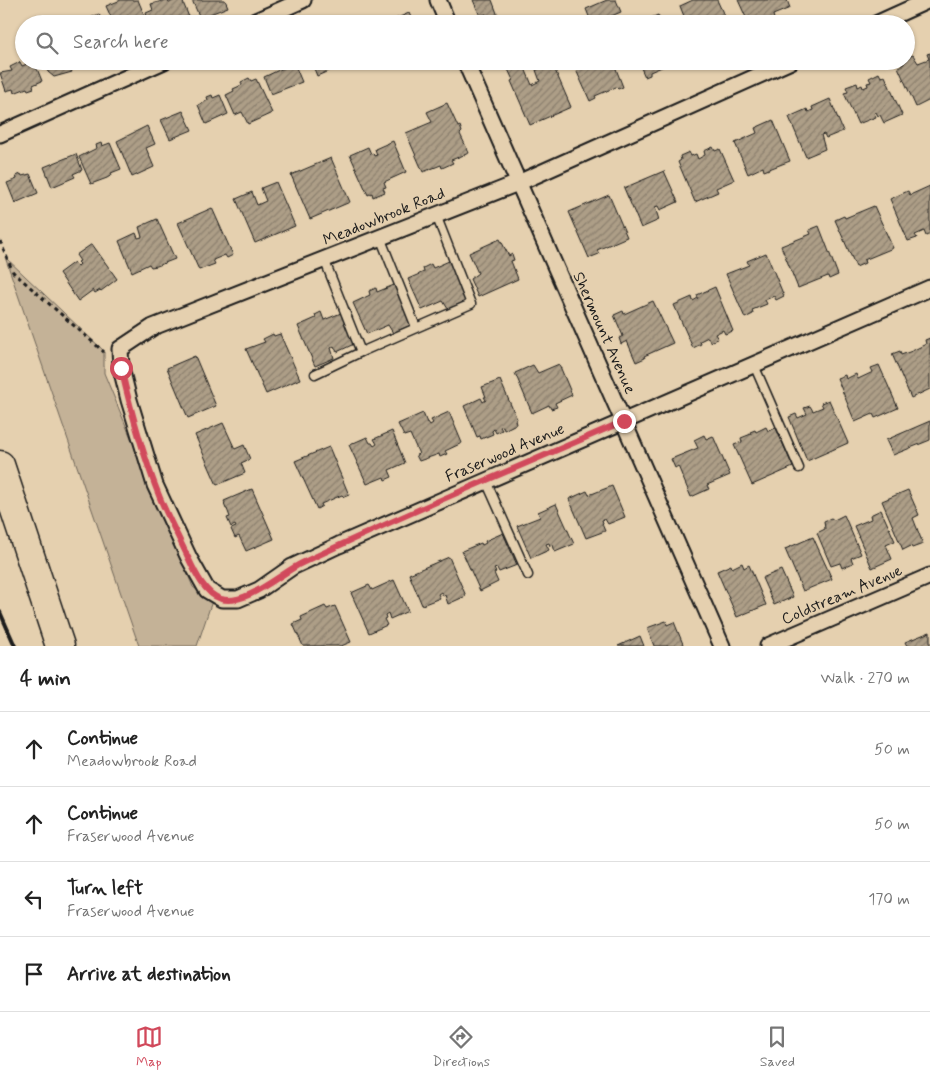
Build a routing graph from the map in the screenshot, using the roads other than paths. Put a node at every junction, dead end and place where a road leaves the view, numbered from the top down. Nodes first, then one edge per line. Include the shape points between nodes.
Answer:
1 (303, 0) edge
2 (438, 0) edge
3 (929, 0) edge
4 (269, 15) edge
5 (444, 15) edge
6 (896, 15) edge
7 (144, 70) edge
8 (469, 70) edge
9 (771, 70) edge
10 (0, 134) edge
11 (518, 183) junction
12 (436, 215) junction
13 (380, 237) junction
14 (324, 260) junction
15 (930, 288) edge
16 (416, 327) junction
17 (361, 352) junction
18 (754, 365) junction
19 (315, 374) dead end
20 (624, 421) junction
21 (0, 465) edge
22 (799, 468) dead end
23 (486, 481) junction
24 (155, 485) joint
25 (0, 519) edge
26 (528, 575) dead end
27 (930, 576) edge
28 (53, 646) edge
29 (60, 646) edge
30 (722, 646) edge
31 (768, 646) edge

1 - 4 street
2 - 5 street
3 - 6 street
7 - 10 street
8 - 11 street, Shermount Avenue
9 - 11 street, Meadowbrook Road
11 - 12 street, Meadowbrook Road
11 - 20 street, Shermount Avenue
12 - 13 street, Meadowbrook Road
12 - 16 lane via 471,304
13 - 14 street, Meadowbrook Road
13 - 16 lane
14 - 17 lane
14 - 24 street, Meadowbrook Road via 153,327 120,348 129,400
15 - 18 street, Fraserwood Avenue
16 - 17 lane
17 - 19 lane
18 - 20 street, Fraserwood Avenue
18 - 22 lane
20 - 23 street, Fraserwood Avenue
20 - 30 street, Shermount Avenue
21 - 29 highway
23 - 24 street, Fraserwood Avenue via 292,567 238,599 222,599 207,590
23 - 26 lane
25 - 28 highway
27 - 31 street, Coldstream Avenue

